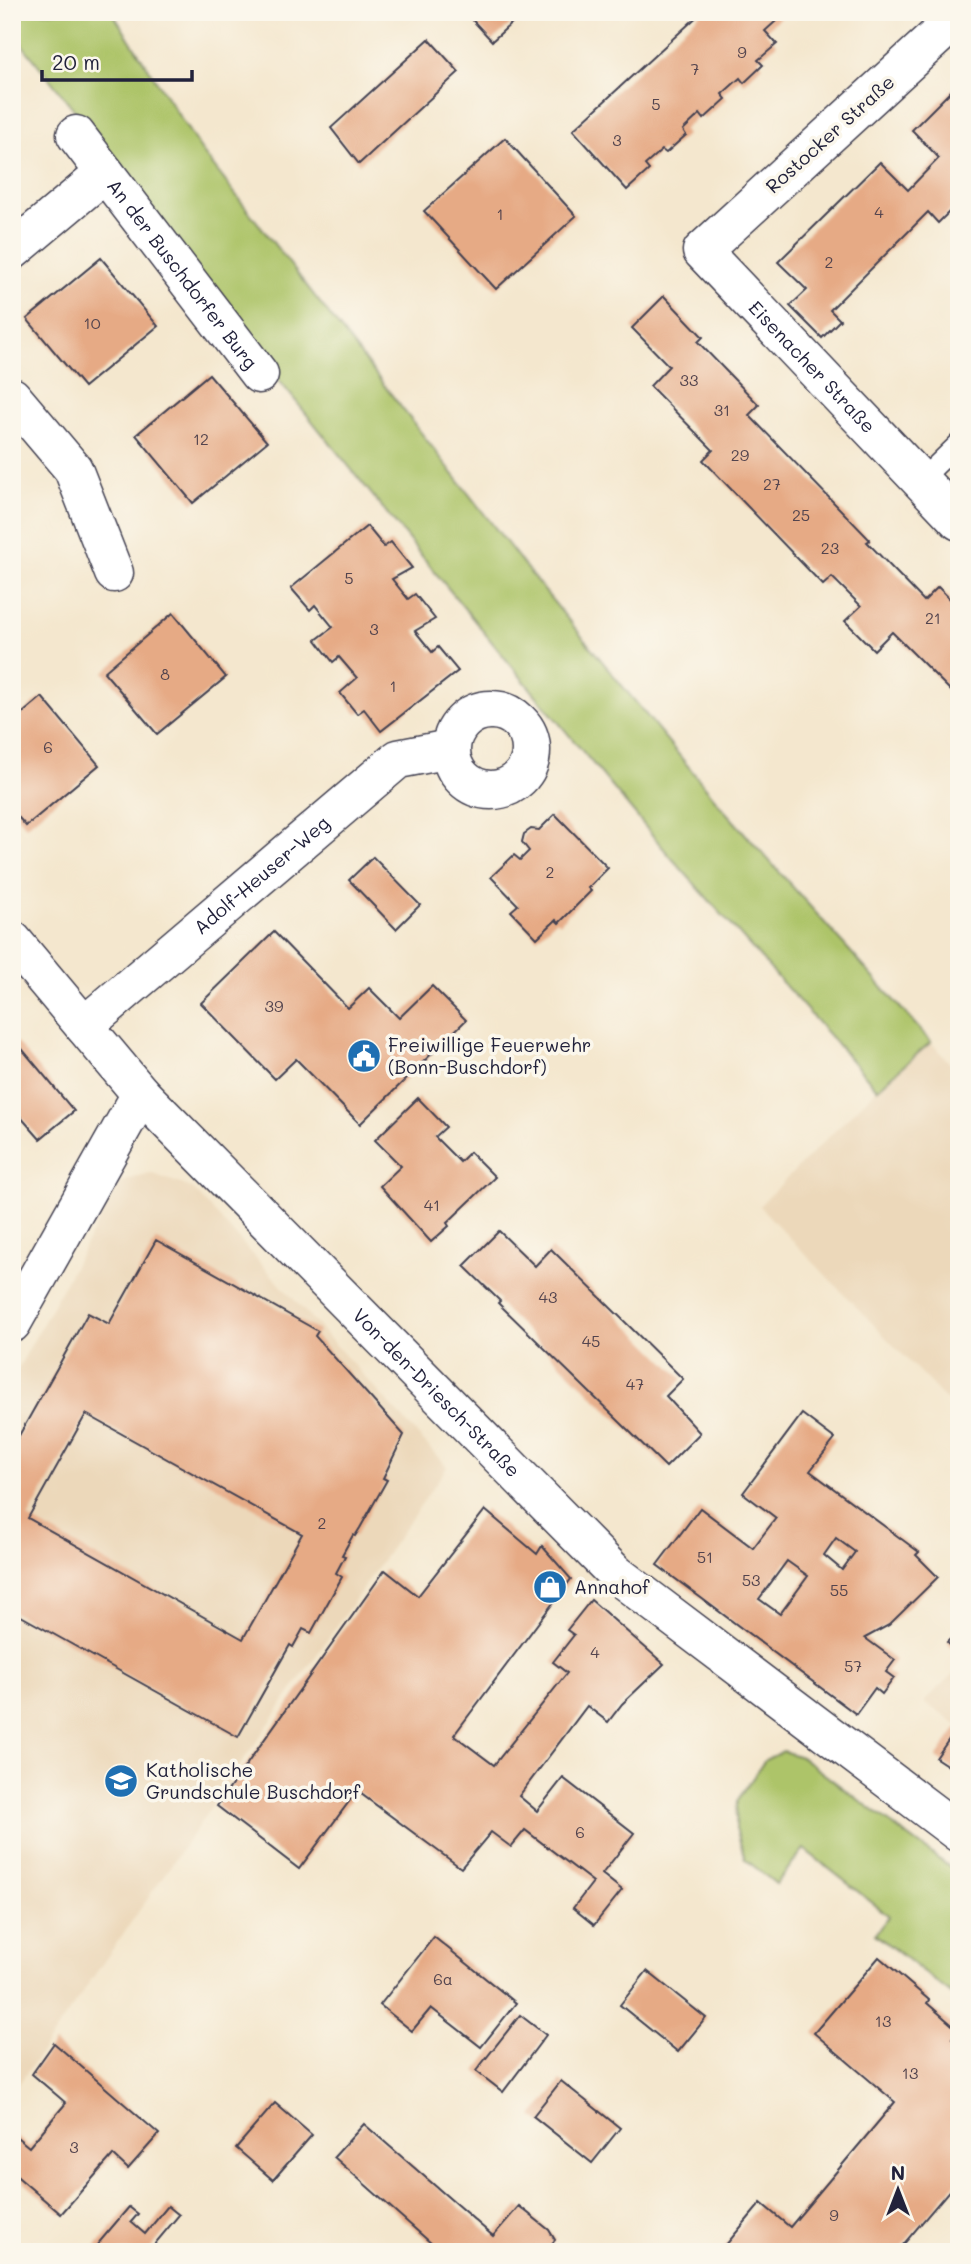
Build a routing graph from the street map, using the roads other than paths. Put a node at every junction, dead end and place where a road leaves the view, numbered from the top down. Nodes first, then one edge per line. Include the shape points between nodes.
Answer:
1 (959, 16) edge
2 (76, 135) dead end
3 (105, 173) junction
4 (12, 251) edge
5 (702, 251) joint
6 (259, 374) dead end
7 (12, 397) edge
8 (959, 443) edge
9 (919, 482) junction
10 (959, 521) edge
11 (114, 573) dead end
12 (450, 749) dead end
13 (12, 940) edge
14 (84, 1026) junction
15 (141, 1094) junction
16 (12, 1323) edge
17 (959, 1833) edge

1 - 5 street, Rostocker Straße
2 - 3 street, An der Buschdorfer Burg
3 - 4 street, An der Buschdorfer Burg
3 - 6 street, An der Buschdorfer Burg
5 - 9 street, Eisenacher Straße
7 - 11 street via 73,469
8 - 9 lane
9 - 10 street, Eisenacher Straße
12 - 14 street, Adolf-Heuser-Weg via 398,760
13 - 14 street
14 - 15 street
15 - 16 street
15 - 17 street, Von-den-Driesch-Straße via 615,1574

